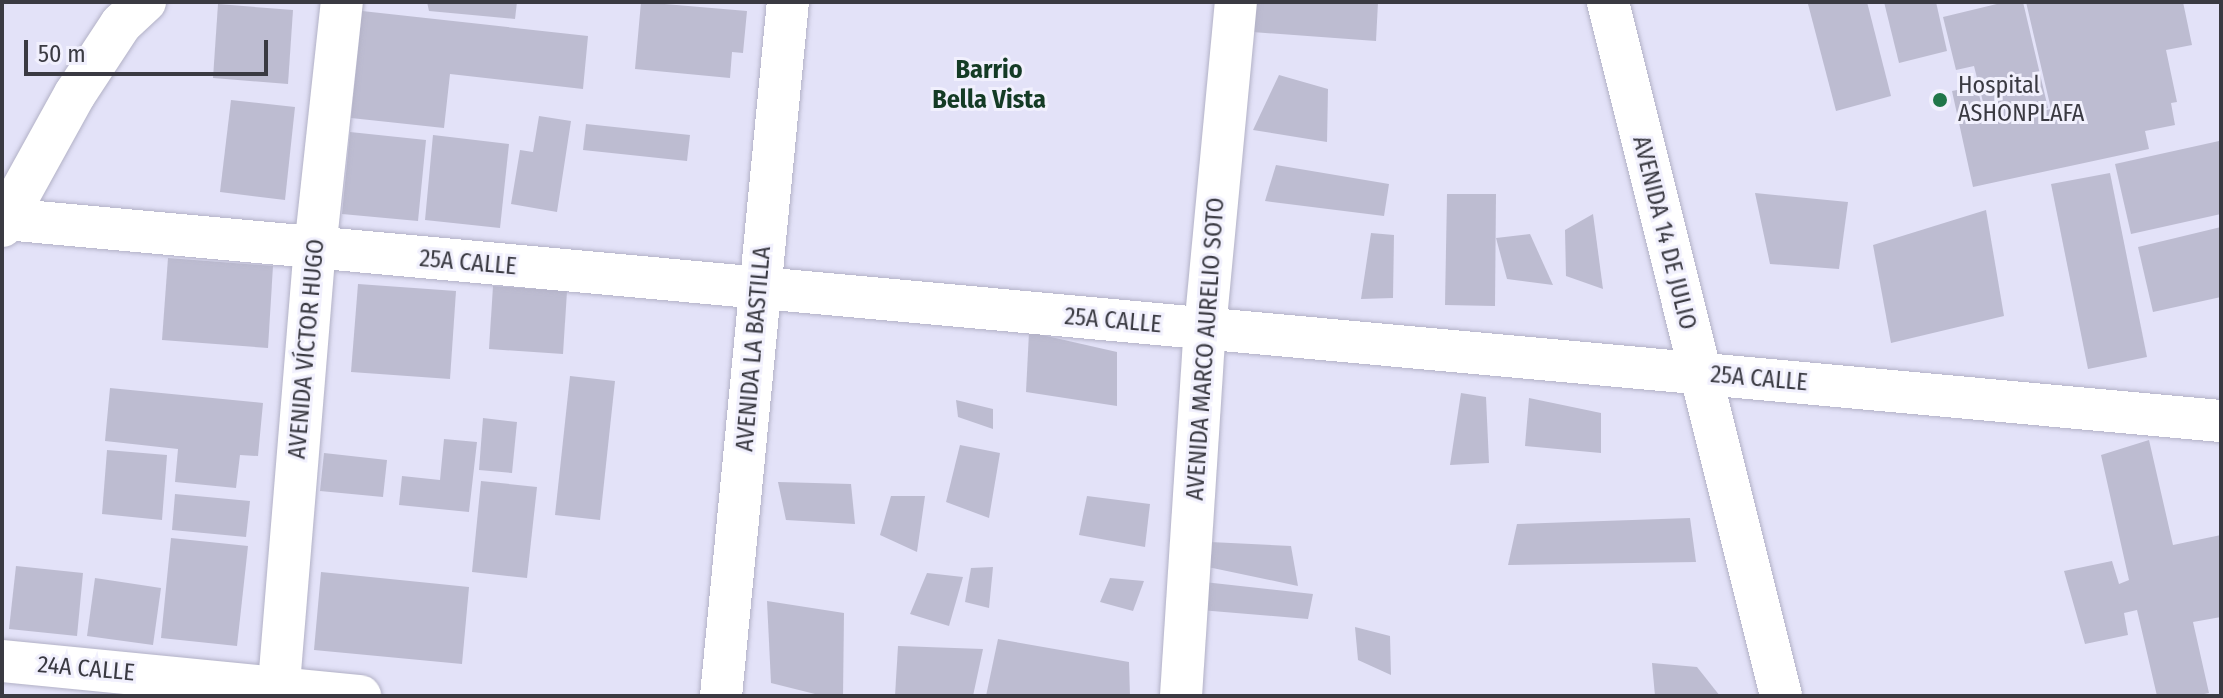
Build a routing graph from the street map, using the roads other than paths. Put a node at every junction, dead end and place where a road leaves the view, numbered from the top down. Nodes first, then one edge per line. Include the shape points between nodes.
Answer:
1 (145, 2) edge
2 (342, 2) edge
3 (788, 2) edge
4 (1236, 2) edge
5 (1608, 2) edge
6 (4, 222) edge
7 (315, 249) junction
8 (760, 289) junction
9 (1205, 329) junction
10 (1698, 374) junction
11 (2221, 421) edge
12 (2, 661) edge
13 (279, 692) edge
14 (360, 696) edge
15 (721, 696) edge
16 (1181, 696) edge
17 (1781, 696) edge

1 - 6 street via 121,24 75,94
2 - 7 street, AVENIDA VÍCTOR HUGO
3 - 8 street, AVENIDA LA BASTILLA
4 - 9 street, AVENIDA MARCO AURELIO SOTO
5 - 10 street, AVENIDA 14 DE JULIO
6 - 7 street, 25A CALLE
7 - 8 street, 25A CALLE
7 - 13 street, AVENIDA VÍCTOR HUGO
8 - 9 street, 25A CALLE
8 - 15 street, AVENIDA LA BASTILLA
9 - 10 street, 25A CALLE
9 - 16 street, AVENIDA MARCO AURELIO SOTO
10 - 11 street, 25A CALLE
10 - 17 street, AVENIDA 14 DE JULIO
12 - 13 street, 24A CALLE
13 - 14 street, 24A CALLE

